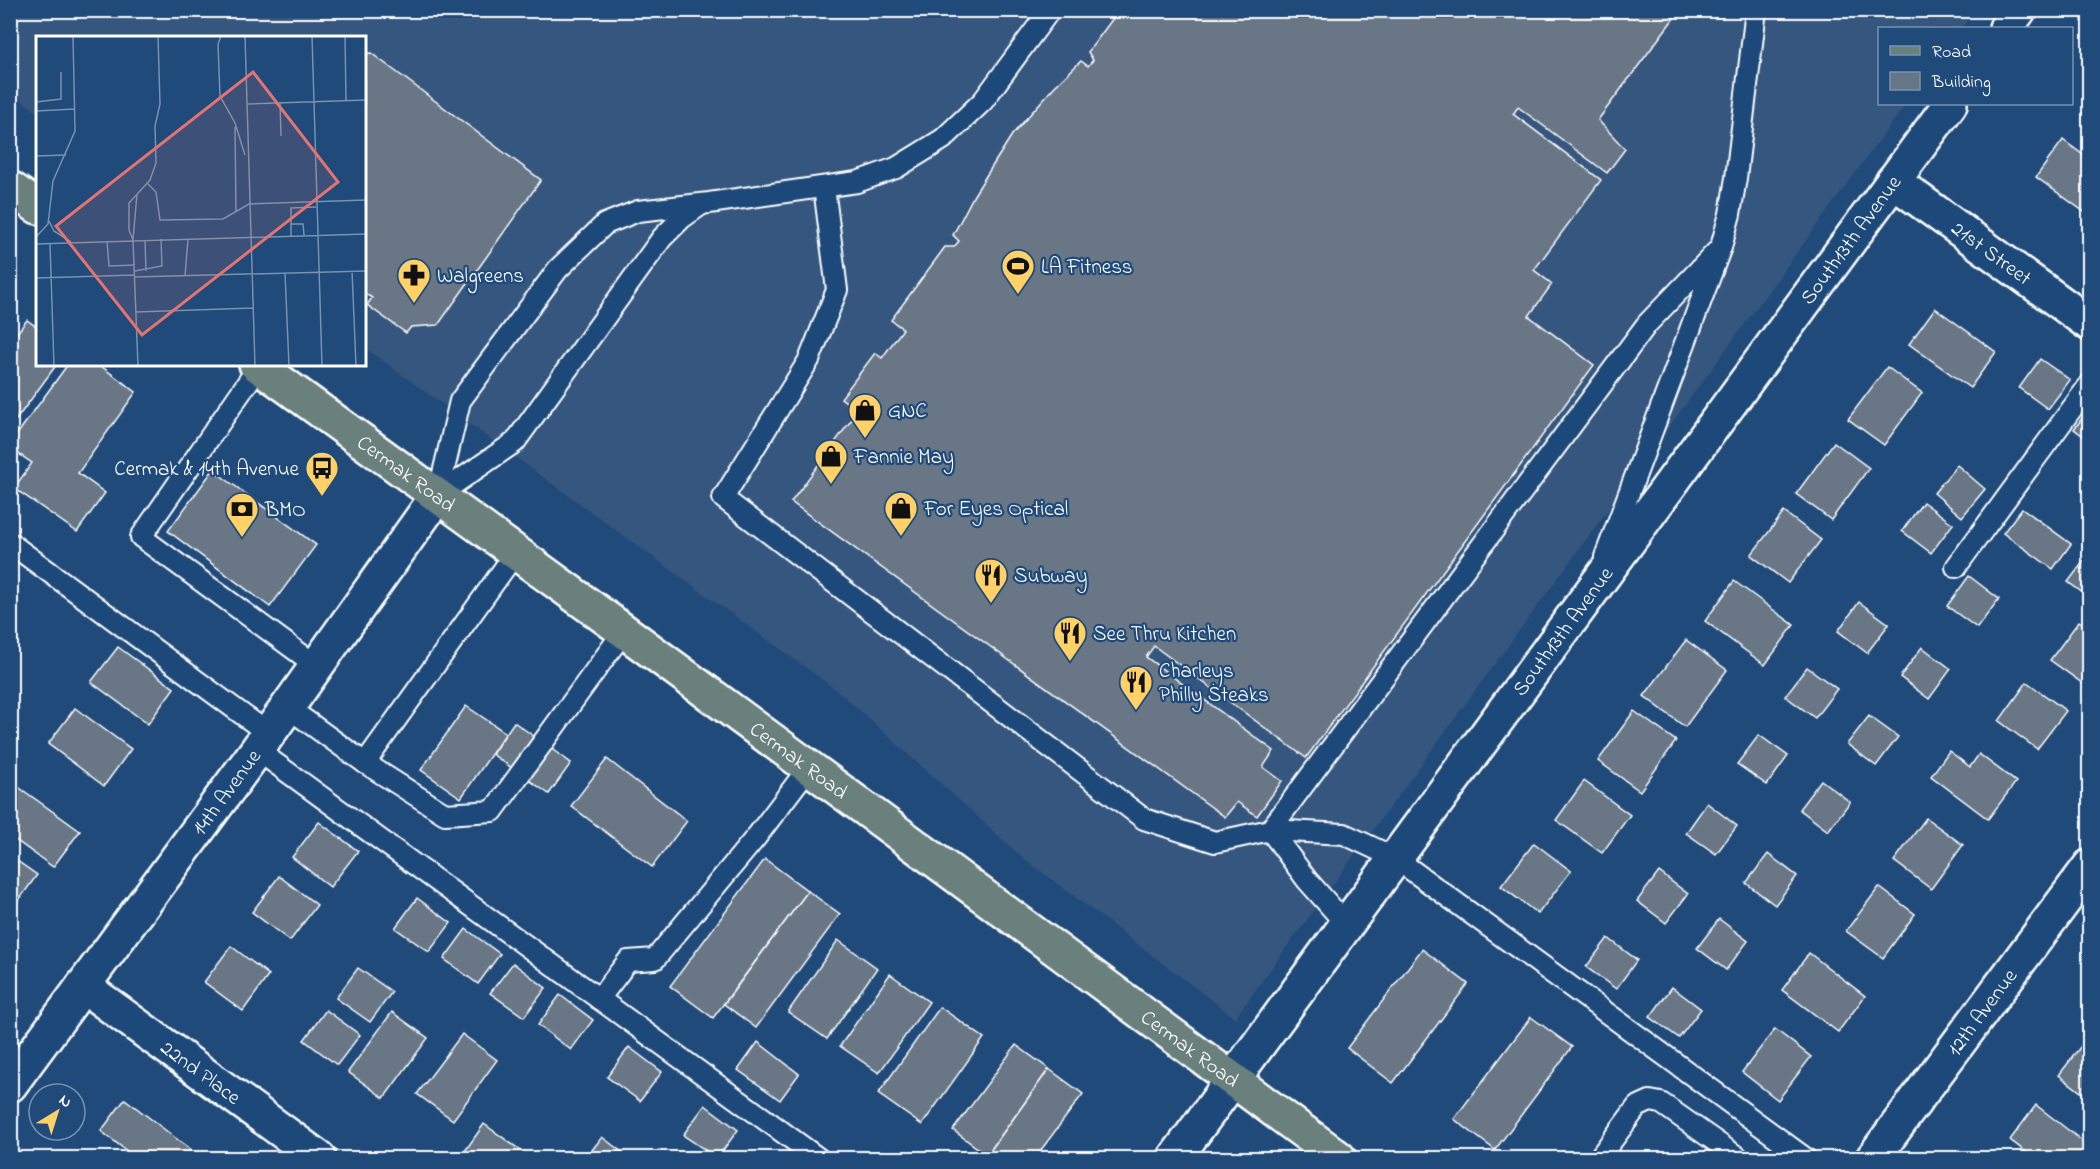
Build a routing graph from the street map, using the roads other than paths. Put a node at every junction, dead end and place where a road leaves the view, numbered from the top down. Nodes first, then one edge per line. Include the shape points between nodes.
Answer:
1 (1050, 10) edge
2 (1756, 10) edge
3 (2019, 10) edge
4 (2007, 27) edge
5 (1949, 105) edge
6 (1893, 181) junction
7 (824, 187) junction
8 (702, 204) junction
9 (1721, 248) junction
10 (2090, 324) edge
11 (257, 366) edge
12 (259, 366) edge
13 (2090, 384) edge
14 (438, 495) junction
15 (10, 543) edge
16 (516, 552) junction
17 (1956, 567) dead end
18 (1593, 589) junction
19 (624, 631) junction
20 (317, 666) junction
21 (287, 707) junction
22 (263, 742) junction
23 (365, 763) junction
24 (809, 767) junction
25 (1270, 830) junction
26 (1395, 858) junction
27 (2090, 866) edge
28 (1346, 924) junction
29 (83, 986) junction
30 (599, 999) junction
31 (1232, 1079) junction
32 (10, 1084) edge
33 (319, 1158) edge
34 (818, 1158) edge
35 (1175, 1158) edge
36 (1339, 1158) edge
37 (1599, 1158) edge
38 (1739, 1158) edge
39 (1805, 1158) edge
40 (1873, 1158) edge

1 - 7 lane via 983,101 943,139 896,168 857,182
2 - 9 lane via 1736,178
3 - 4 street
5 - 6 street, South13th Avenue
6 - 10 street, 21st Street
6 - 18 street, South13th Avenue
7 - 8 lane
7 - 25 lane via 837,290 809,360 723,498 1144,819 1215,842
8 - 14 lane via 662,238 515,442
8 - 14 lane via 638,211 605,224 558,269 460,401
9 - 18 lane
9 - 25 lane via 1647,324
11 - 20 lane via 141,537
12 - 14 main road, Cermak Road
13 - 17 lane
14 - 16 main road, Cermak Road
14 - 20 street, 14th Avenue
15 - 22 lane
16 - 19 main road, Cermak Road
16 - 23 lane
18 - 26 street, South13th Avenue
19 - 23 lane via 493,811 446,814
19 - 24 main road, Cermak Road
20 - 21 street, 14th Avenue
21 - 22 street, 14th Avenue
21 - 23 lane
22 - 29 street, 14th Avenue
22 - 30 lane
24 - 30 lane via 655,959 628,961
24 - 31 main road, Cermak Road
25 - 26 lane via 1344,834
25 - 28 lane
26 - 28 street, South13th Avenue
26 - 39 lane
27 - 40 street, 12th Avenue
28 - 31 street, South13th Avenue
29 - 32 street, 14th Avenue
29 - 33 street, 22nd Place
30 - 34 lane
31 - 35 street, South13th Avenue
31 - 36 main road, Cermak Road
37 - 38 lane via 1637,1107 1650,1101 1662,1103

